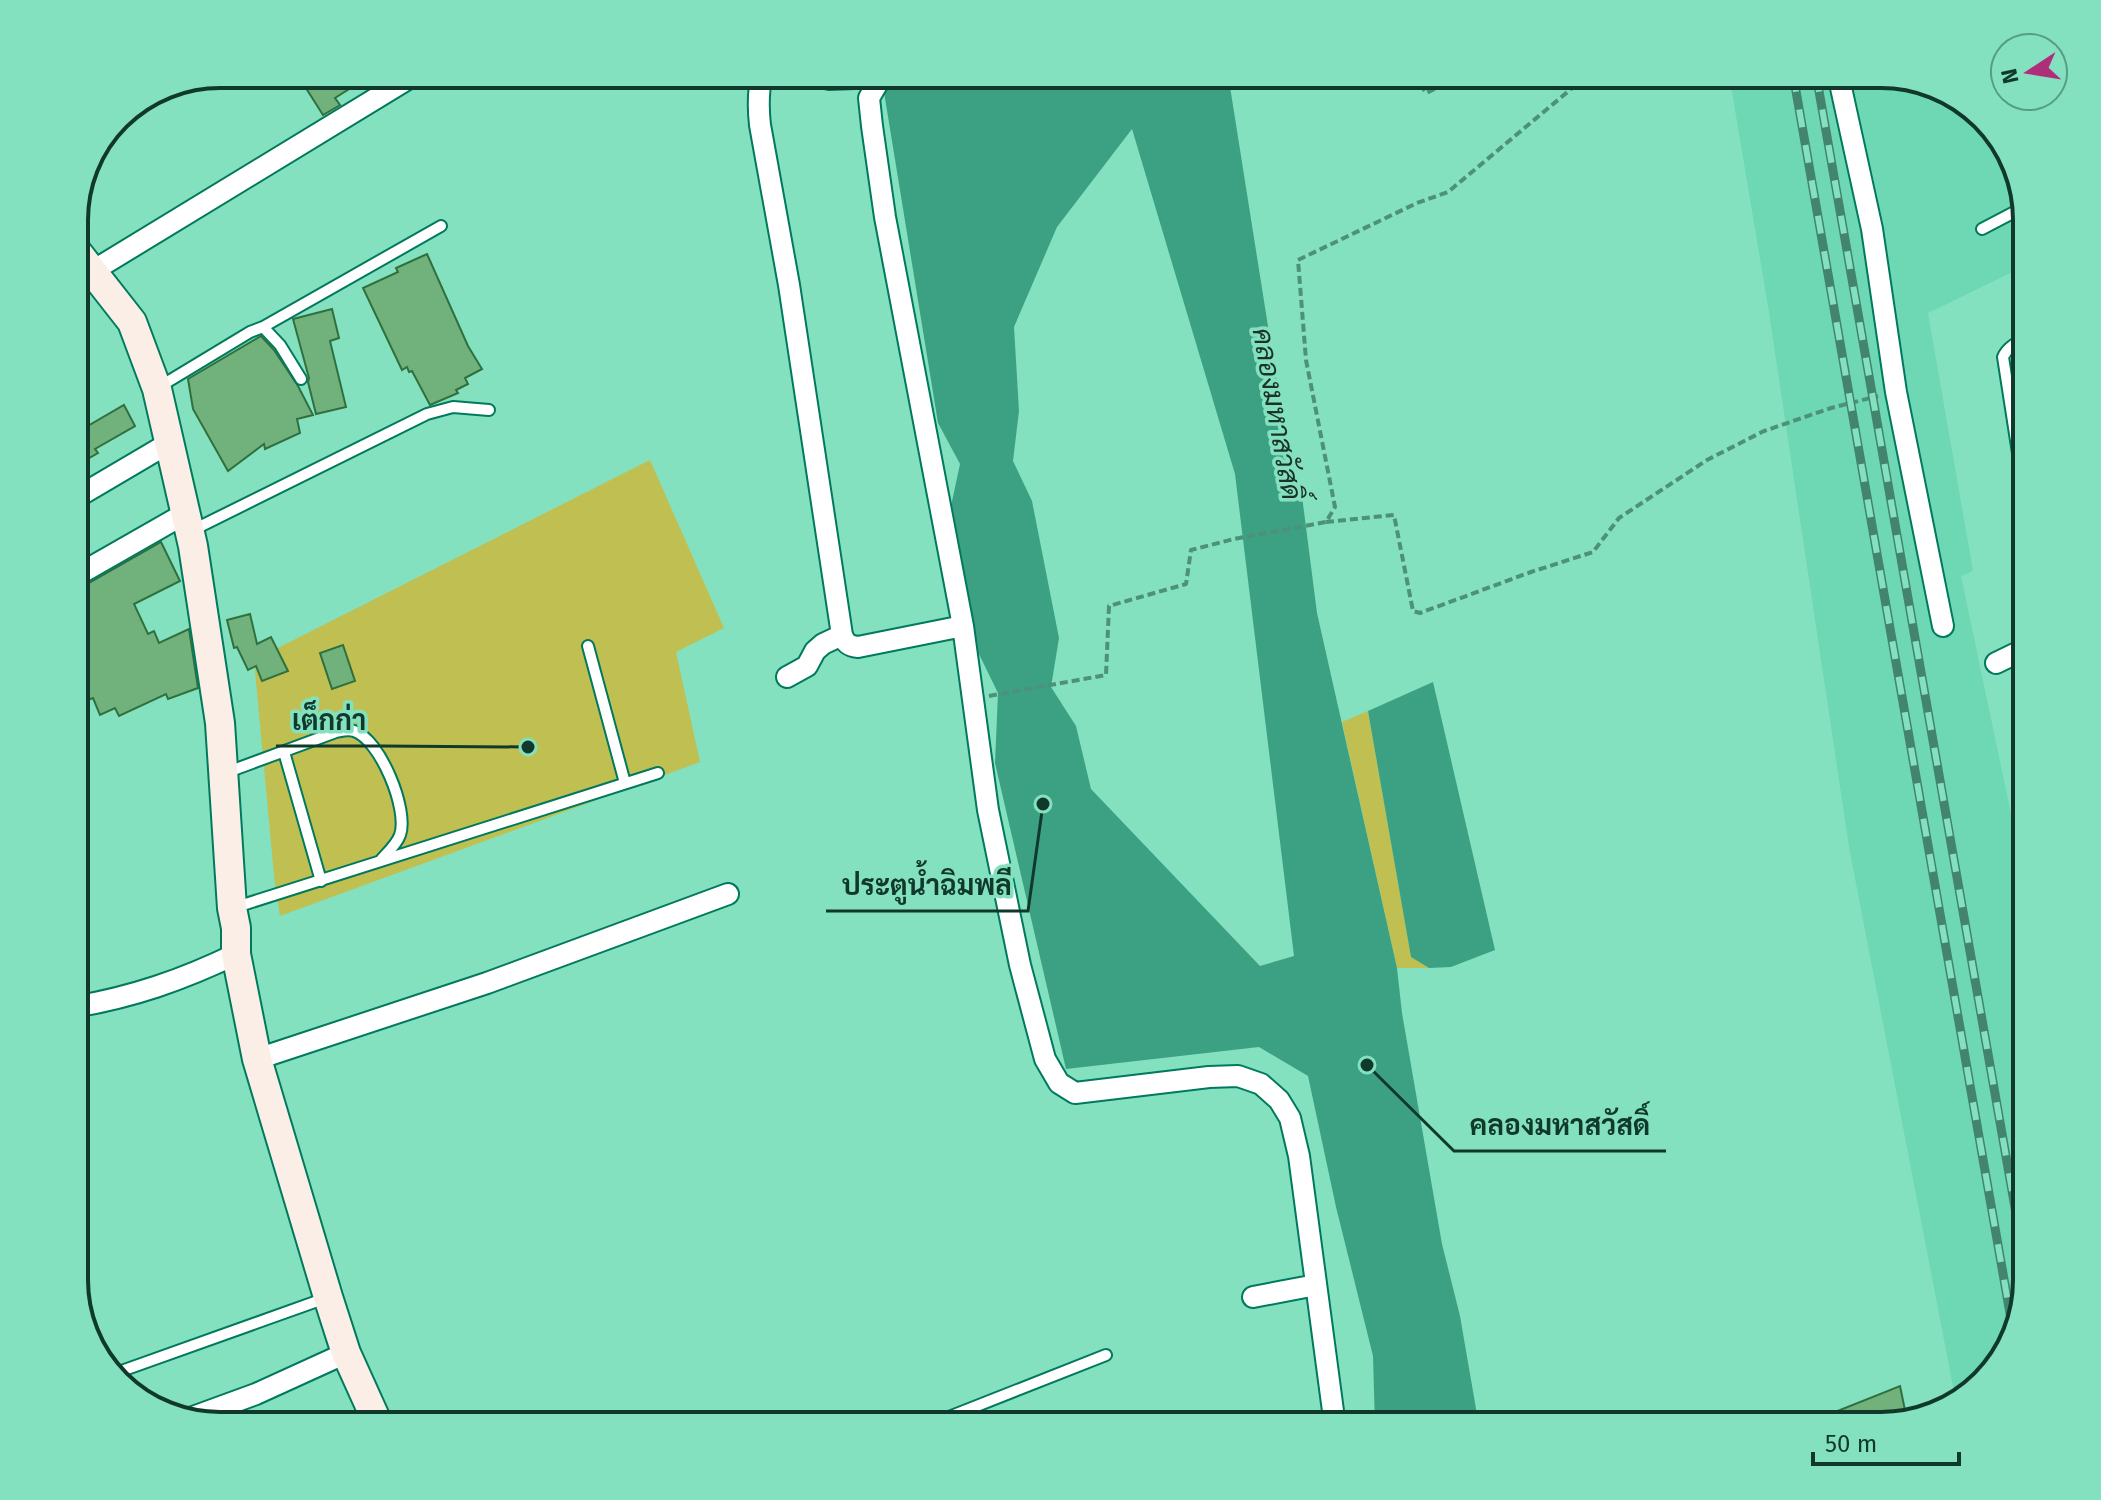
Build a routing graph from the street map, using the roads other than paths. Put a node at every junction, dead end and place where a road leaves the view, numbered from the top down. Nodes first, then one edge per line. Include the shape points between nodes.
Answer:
1 (393, 88) edge
2 (759, 88) edge
3 (875, 88) edge
4 (1841, 88) edge
5 (2013, 213) edge
6 (441, 226) dead end
7 (1982, 229) dead end
8 (88, 268) edge
9 (91, 272) junction
10 (263, 327) junction
11 (2013, 345) edge
12 (301, 379) dead end
13 (157, 389) junction
14 (489, 410) dead end
15 (2013, 422) edge
16 (169, 443) junction
17 (88, 491) edge
18 (188, 522) junction
19 (88, 570) edge
20 (963, 626) junction
21 (1943, 626) dead end
22 (842, 635) junction
23 (588, 646) dead end
24 (2013, 655) edge
25 (1996, 663) dead end
26 (787, 677) dead end
27 (284, 752) junction
28 (658, 773) dead end
29 (224, 774) junction
30 (625, 783) junction
31 (380, 862) junction
32 (321, 881) junction
33 (728, 894) dead end
34 (232, 908) junction
35 (236, 954) junction
36 (88, 1005) edge
37 (257, 1059) junction
38 (1316, 1285) junction
39 (328, 1297) junction
40 (1253, 1297) dead end
41 (346, 1353) junction
42 (1106, 1355) dead end
43 (124, 1370) edge
44 (209, 1411) edge
45 (373, 1412) edge
46 (961, 1412) edge
47 (1333, 1412) edge

1 - 9 street
2 - 22 street via 760,125
3 - 20 street via 869,98 885,217
4 - 21 street via 1872,229 1896,392
5 - 7 lane
6 - 10 lane
8 - 9 street
9 - 13 street via 132,322
10 - 12 lane
10 - 13 lane
11 - 15 lane via 2003,357
13 - 16 street
14 - 18 lane via 453,407 427,414
16 - 17 street
16 - 18 street
18 - 19 street
18 - 29 street
20 - 22 street via 858,647
20 - 38 street via 988,810 1045,1059 1059,1083 1075,1093 1209,1077 1238,1076 1261,1084 1290,1118
22 - 26 street via 823,644 807,666
23 - 30 lane
24 - 25 street
27 - 29 lane
27 - 31 lane via 336,732 354,731 367,740 391,773 401,808 400,835
27 - 32 lane
28 - 30 lane
29 - 34 street
30 - 31 lane
31 - 32 lane
32 - 34 lane
33 - 37 street via 487,983
34 - 35 street
35 - 36 street via 175,982
35 - 37 street
37 - 39 street
38 - 40 street
38 - 47 street
39 - 41 street
39 - 43 lane
41 - 44 street
41 - 45 street
42 - 46 lane

